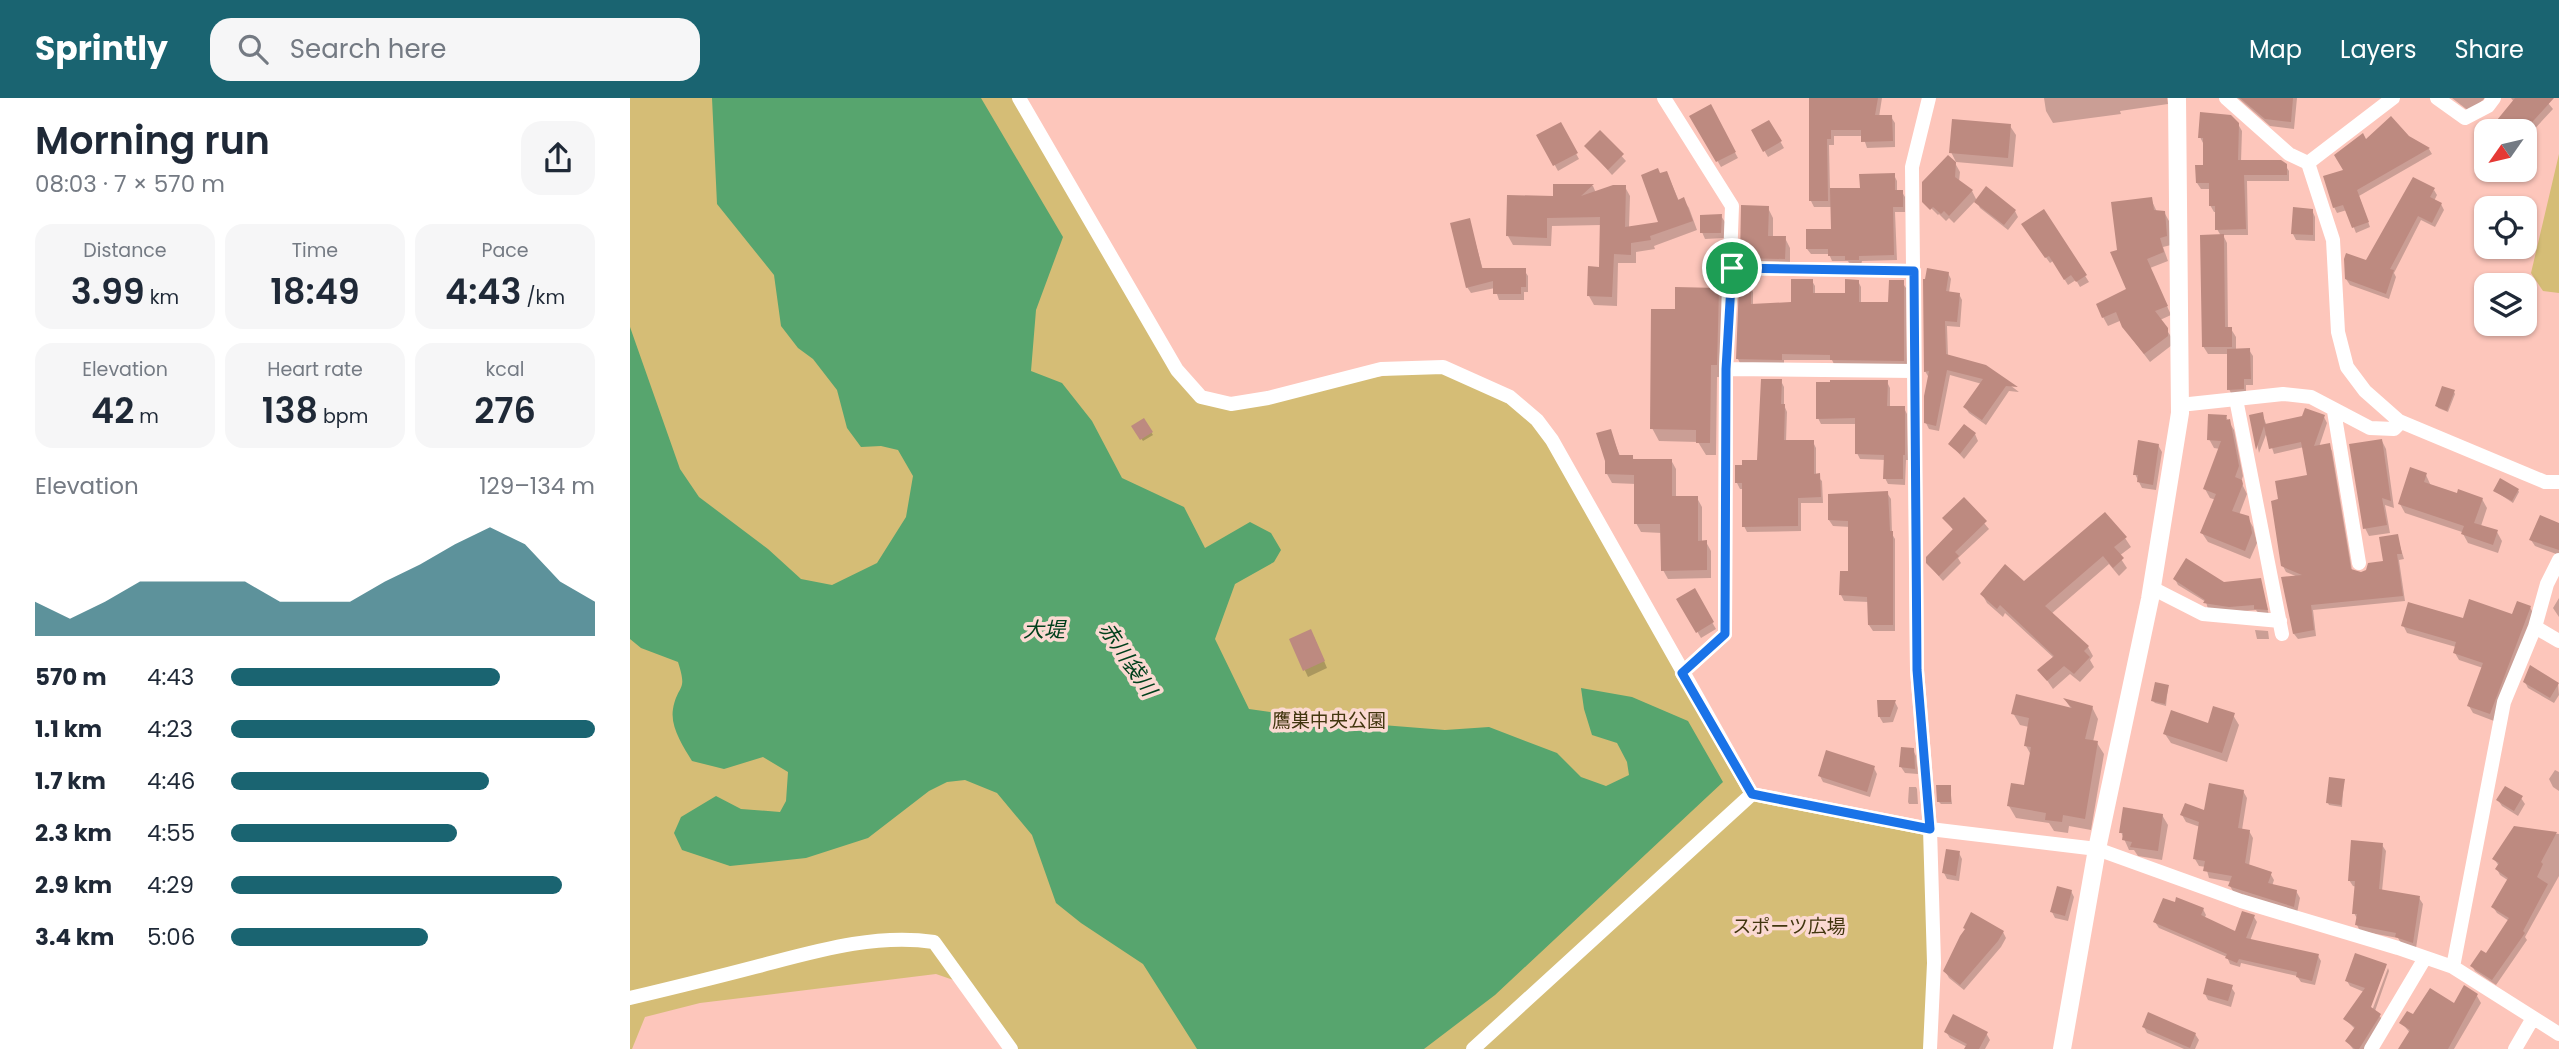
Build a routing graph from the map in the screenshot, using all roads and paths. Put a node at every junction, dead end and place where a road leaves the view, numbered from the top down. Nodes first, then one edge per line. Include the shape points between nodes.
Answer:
1 (1018, 98) edge
2 (1664, 98) edge
3 (1929, 98) edge
4 (2178, 98) edge
5 (2226, 98) edge
6 (2393, 98) edge
7 (2437, 98) edge
8 (2494, 98) edge
9 (2308, 163) junction
10 (1732, 268) junction
11 (1914, 271) junction
12 (1726, 369) junction
13 (1914, 372) junction
14 (2236, 399) junction
15 (2180, 405) junction
16 (2334, 411) junction
17 (2401, 422) junction
18 (2559, 482) edge
19 (2559, 561) edge
20 (2359, 563) dead end
21 (2152, 588) junction
22 (2535, 627) junction
23 (2559, 641) edge
24 (1682, 673) junction
25 (1752, 794) junction
26 (1930, 829) junction
27 (2097, 849) junction
28 (2425, 958) junction
29 (2453, 967) junction
30 (630, 998) edge
31 (2533, 1018) junction
32 (2559, 1034) edge
33 (1012, 1049) edge
34 (1473, 1049) edge
35 (1930, 1049) edge
36 (2062, 1049) edge
37 (2371, 1049) edge
38 (2515, 1049) edge

1 - 24 street via 1177,370 1201,397 1231,404 1381,369 1443,367 1510,397 1552,440
2 - 10 street via 1732,206
3 - 11 street via 1912,167
4 - 15 street
5 - 9 street via 2289,153
6 - 9 street
7 - 8 street via 2465,118
9 - 17 street via 2333,240 2337,332 2347,367 2365,391
10 - 11 street
10 - 12 street
11 - 13 street
12 - 13 street
12 - 24 street via 1725,634
13 - 26 street via 1917,670
14 - 15 street
14 - 16 street via 2283,394 2311,397
14 - 21 street via 2281,627 2203,614
15 - 21 street
16 - 17 street via 2370,428 2393,429
16 - 20 street
17 - 18 street via 2545,482
19 - 22 street via 2547,583
21 - 27 street
22 - 23 street
22 - 29 street via 2504,702
24 - 25 street
25 - 26 street
25 - 34 street
26 - 27 street
26 - 35 street via 1934,963
27 - 28 street via 2241,901
27 - 36 street
28 - 29 street
28 - 37 street
29 - 31 street
30 - 33 street via 807,954 907,938 933,942
31 - 32 street
31 - 38 street

